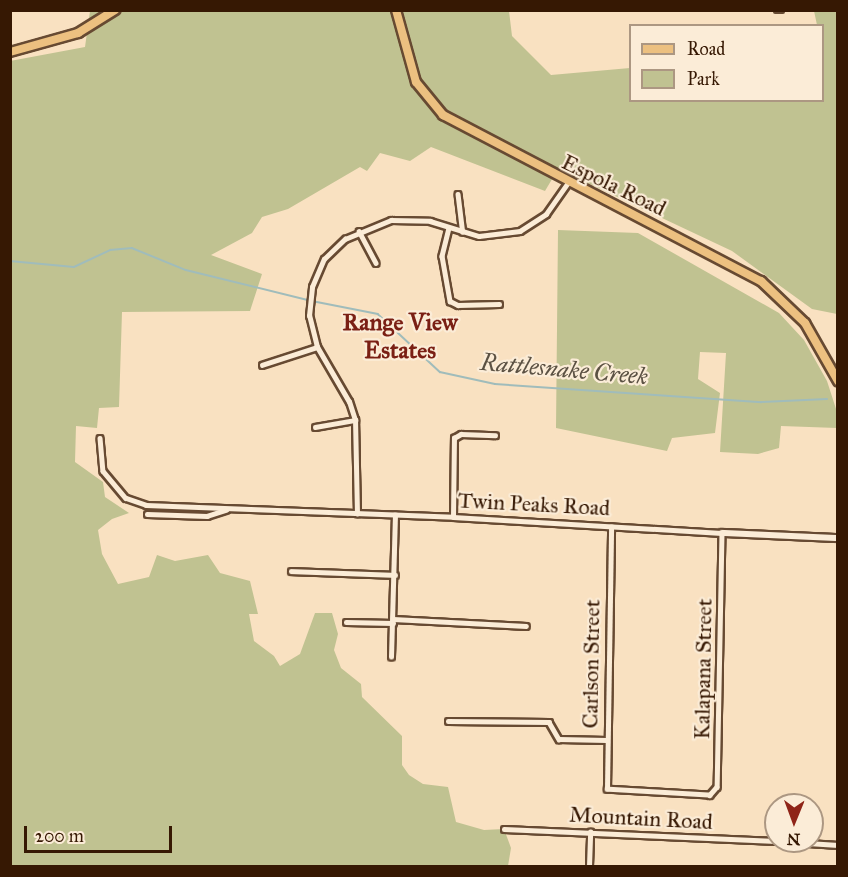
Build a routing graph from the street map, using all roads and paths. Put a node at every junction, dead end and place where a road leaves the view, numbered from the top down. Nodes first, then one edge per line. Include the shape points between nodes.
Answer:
1 (115, 10) edge
2 (396, 10) edge
3 (10, 52) edge
4 (568, 183) junction
5 (458, 194) dead end
6 (449, 228) junction
7 (359, 231) junction
8 (463, 232) junction
9 (376, 262) dead end
10 (499, 304) dead end
11 (317, 347) junction
12 (262, 365) dead end
13 (837, 381) edge
14 (355, 420) junction
15 (315, 427) dead end
16 (495, 435) dead end
17 (100, 438) dead end
18 (229, 509) junction
19 (147, 514) dead end
20 (357, 514) junction
21 (395, 515) junction
22 (453, 517) junction
23 (611, 527) junction
24 (722, 532) junction
25 (837, 538) edge
26 (291, 571) dead end
27 (394, 575) junction
28 (393, 621) junction
29 (346, 622) dead end
30 (526, 626) dead end
31 (391, 657) dead end
32 (448, 721) dead end
33 (606, 740) junction
34 (619, 790) joint
35 (504, 829) dead end
36 (590, 832) junction
37 (764, 840) edge
38 (589, 867) edge

1 - 3 main road via 78,33
2 - 4 main road, Espola Road via 413,75 433,106 454,123
4 - 8 street via 546,214 520,231 490,236
4 - 13 main road, Espola Road via 761,281 805,323
5 - 8 street
6 - 7 street via 430,221 397,219
6 - 8 street
6 - 10 street via 442,256 450,301 458,305
7 - 9 street
7 - 11 street via 332,250 315,277 309,316
11 - 12 street
11 - 14 street
14 - 15 street
14 - 20 street
16 - 22 street via 460,434 454,438
17 - 18 street, Twin Peaks Road via 103,471 132,501 165,507
18 - 19 street, Twin Peaks Road via 207,516
18 - 20 street, Twin Peaks Road
20 - 21 street, Twin Peaks Road
21 - 22 street, Twin Peaks Road
21 - 27 street
22 - 23 street, Twin Peaks Road
23 - 24 street, Twin Peaks Road
23 - 33 street, Carlson Street
24 - 25 street, Twin Peaks Road
24 - 34 street, Kalapana Street via 717,787 710,795
26 - 27 street
27 - 28 street
28 - 29 street
28 - 30 street
28 - 31 street
32 - 33 street via 549,722 559,739
33 - 34 street, Carlson Street via 606,785 611,791
35 - 36 street, Mountain Road
36 - 37 street, Mountain Road
36 - 38 street

